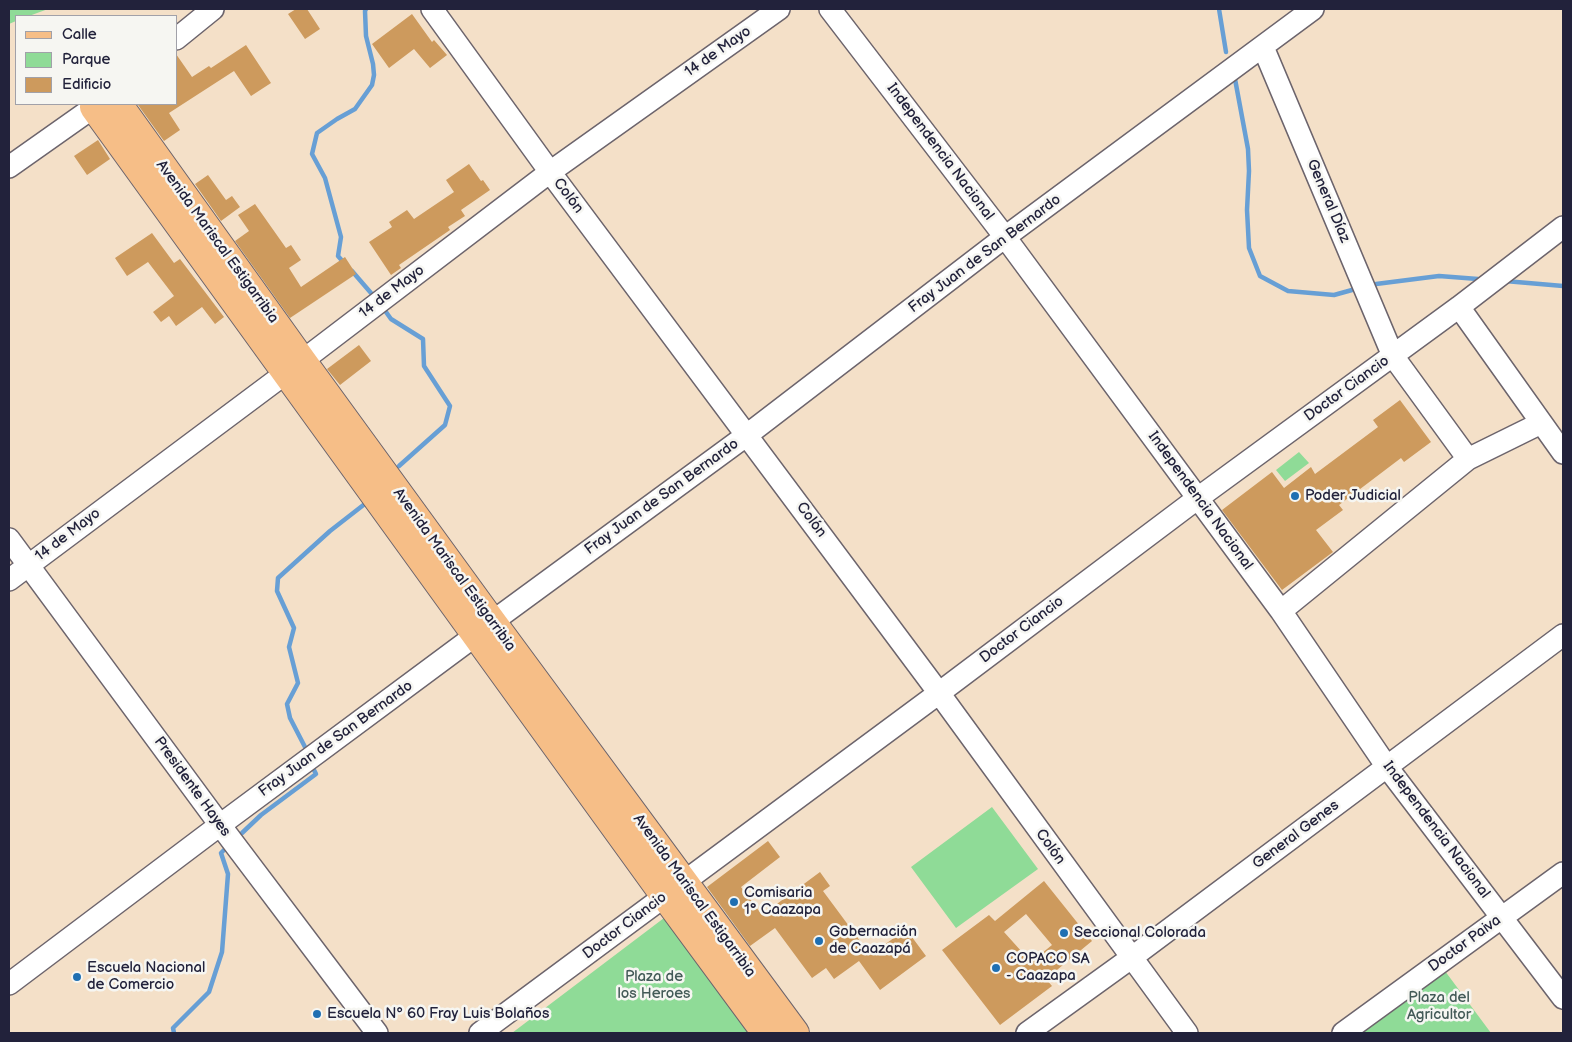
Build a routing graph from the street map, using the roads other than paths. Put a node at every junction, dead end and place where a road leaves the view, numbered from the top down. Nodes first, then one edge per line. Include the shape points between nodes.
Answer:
1 (213, 9) edge
2 (432, 9) edge
3 (779, 9) edge
4 (830, 9) edge
5 (1313, 9) edge
6 (178, 37) edge
7 (1263, 47) junction
8 (103, 105) edge
9 (9, 167) edge
10 (550, 172) junction
11 (1563, 227) edge
12 (1005, 237) junction
13 (1459, 307) junction
14 (1393, 356) junction
15 (294, 366) junction
16 (1541, 423) junction
17 (747, 435) junction
18 (1563, 453) edge
19 (1468, 459) junction
20 (1198, 498) junction
21 (9, 539) edge
22 (29, 565) junction
23 (9, 580) edge
24 (1281, 611) junction
25 (484, 629) junction
26 (1563, 635) edge
27 (939, 692) junction
28 (1387, 767) junction
29 (220, 825) junction
30 (1563, 873) edge
31 (674, 889) junction
32 (1503, 917) junction
33 (1131, 958) junction
34 (9, 984) edge
35 (1563, 998) edge
36 (377, 1033) edge
37 (480, 1033) edge
38 (766, 1033) edge
39 (795, 1033) edge
40 (1026, 1033) edge
41 (1187, 1033) edge
42 (1343, 1033) edge

1 - 6 street
2 - 10 street, Colón
3 - 10 street, 14 de Mayo
4 - 12 street, Independencia Nacional
5 - 7 street, Fray Juan de San Bernardo
7 - 12 street, Fray Juan de San Bernardo
7 - 14 street, General Díaz
8 - 9 street
8 - 15 main road, Avenida Mariscal Estigarribia
10 - 15 street, 14 de Mayo
10 - 17 street, Colón
11 - 13 street, Doctor Ciancio
12 - 17 street, Fray Juan de San Bernardo
12 - 20 street, Independencia Nacional
13 - 14 street, Doctor Ciancio
13 - 16 street
14 - 19 street, General Díaz
14 - 20 street, Doctor Ciancio
15 - 22 street, 14 de Mayo
15 - 25 main road, Avenida Mariscal Estigarribia
16 - 18 street
16 - 19 street
17 - 25 street, Fray Juan de San Bernardo
17 - 27 street, Colón
19 - 24 street
20 - 24 street, Independencia Nacional
20 - 27 street, Doctor Ciancio
21 - 22 street, Presidente Hayes
22 - 23 street, 14 de Mayo
22 - 29 street, Presidente Hayes
24 - 28 street, Independencia Nacional
25 - 29 street, Fray Juan de San Bernardo
25 - 31 main road, Avenida Mariscal Estigarribia
26 - 28 street, General Genes
27 - 31 street, Doctor Ciancio
27 - 33 street, Colón
28 - 32 street, Independencia Nacional
28 - 33 street, General Genes
29 - 34 street, Fray Juan de San Bernardo
29 - 36 street, Presidente Hayes
30 - 32 street, Doctor Paiva
31 - 37 street, Doctor Ciancio
31 - 38 main road, Avenida Mariscal Estigarribia
31 - 39 main road, Avenida Mariscal Estigarribia
32 - 35 street, Independencia Nacional
32 - 42 street, Doctor Paiva
33 - 40 street, General Genes
33 - 41 street, Colón

